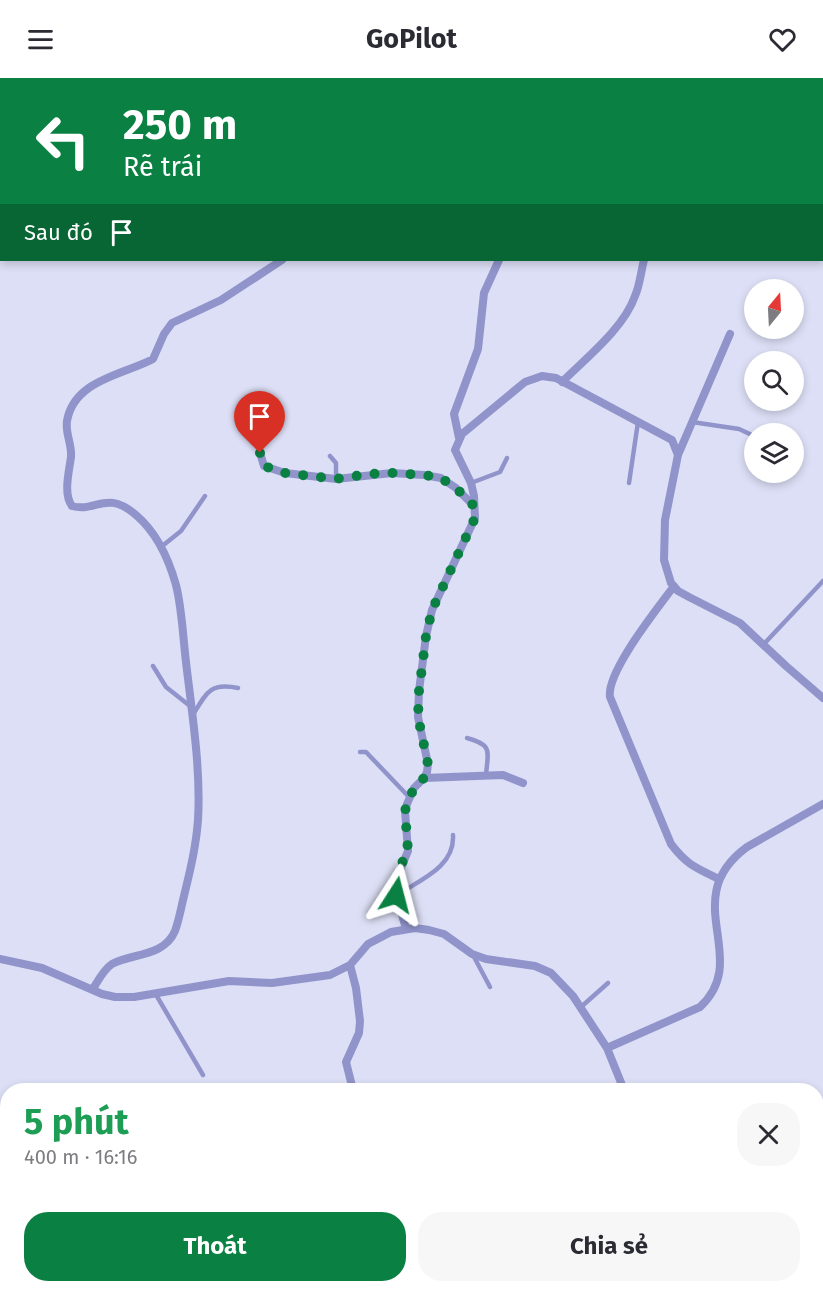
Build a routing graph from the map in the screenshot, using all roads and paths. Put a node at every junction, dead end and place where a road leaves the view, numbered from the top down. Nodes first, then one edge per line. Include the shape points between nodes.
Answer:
1 (280, 261) edge
2 (498, 261) edge
3 (644, 261) edge
4 (730, 334) dead end
5 (562, 382) junction
6 (638, 422) junction
7 (692, 422) junction
8 (744, 431) edge
9 (459, 438) junction
10 (260, 453) dead end
11 (678, 455) junction
12 (330, 456) dead end
13 (507, 458) dead end
14 (336, 479) junction
15 (471, 483) junction
16 (629, 483) dead end
17 (205, 496) dead end
18 (474, 506) junction
19 (161, 547) junction
20 (823, 581) edge
21 (674, 586) junction
22 (763, 645) junction
23 (153, 666) dead end
24 (238, 688) dead end
25 (823, 698) edge
26 (192, 712) junction
27 (467, 738) dead end
28 (360, 752) dead end
29 (486, 775) junction
30 (424, 778) junction
31 (523, 783) dead end
32 (409, 797) junction
33 (823, 804) edge
34 (453, 835) dead end
35 (719, 879) junction
36 (396, 895) junction
37 (406, 929) junction
38 (472, 954) junction
39 (0, 959) edge
40 (350, 965) junction
41 (608, 983) dead end
42 (490, 987) dead end
43 (93, 989) junction
44 (155, 993) junction
45 (580, 1007) junction
46 (607, 1048) junction
47 (203, 1075) dead end
48 (351, 1083) edge
49 (621, 1083) edge

1 - 19 street via 221,300 172,322 153,359 88,387 71,408 66,428 71,452 67,496 72,507 108,502 127,508
2 - 9 street via 486,286 478,349 456,406 454,421
3 - 5 street via 628,310
4 - 7 street
5 - 6 street
5 - 9 street via 549,376 525,382
6 - 11 street via 672,440
6 - 16 lane
7 - 8 lane
7 - 11 street
9 - 15 street via 455,450
10 - 14 street via 269,470
11 - 21 street via 665,520 664,560
12 - 14 lane via 336,463
13 - 15 lane via 500,472
14 - 18 street via 392,473 441,478
15 - 18 street
17 - 19 lane via 181,531
18 - 30 street via 475,518 436,601 426,636 418,717 428,764
19 - 26 street via 176,587
20 - 22 lane
21 - 22 street via 740,623
21 - 35 street via 622,660 610,698 671,844 684,861
22 - 25 street
23 - 26 lane via 166,687
24 - 26 lane via 217,686
26 - 43 street via 198,818 195,851 175,931 167,943 147,954 113,964
27 - 29 lane via 486,746
28 - 32 lane via 372,756
29 - 30 street
29 - 31 street via 503,775
30 - 32 street
32 - 36 street via 405,811 408,851 397,873
33 - 35 street via 742,851
34 - 36 lane via 452,852 446,860
35 - 46 street via 714,903 720,943 715,989 700,1006
36 - 37 street
37 - 38 street via 444,934
37 - 40 street via 368,944
38 - 42 lane
38 - 45 street via 535,966 551,973
39 - 43 street via 42,968
40 - 44 street via 330,975 284,982 229,981
40 - 48 street via 360,1021 346,1062
41 - 45 lane
43 - 44 street via 116,997
44 - 47 lane
45 - 46 street
46 - 49 street

